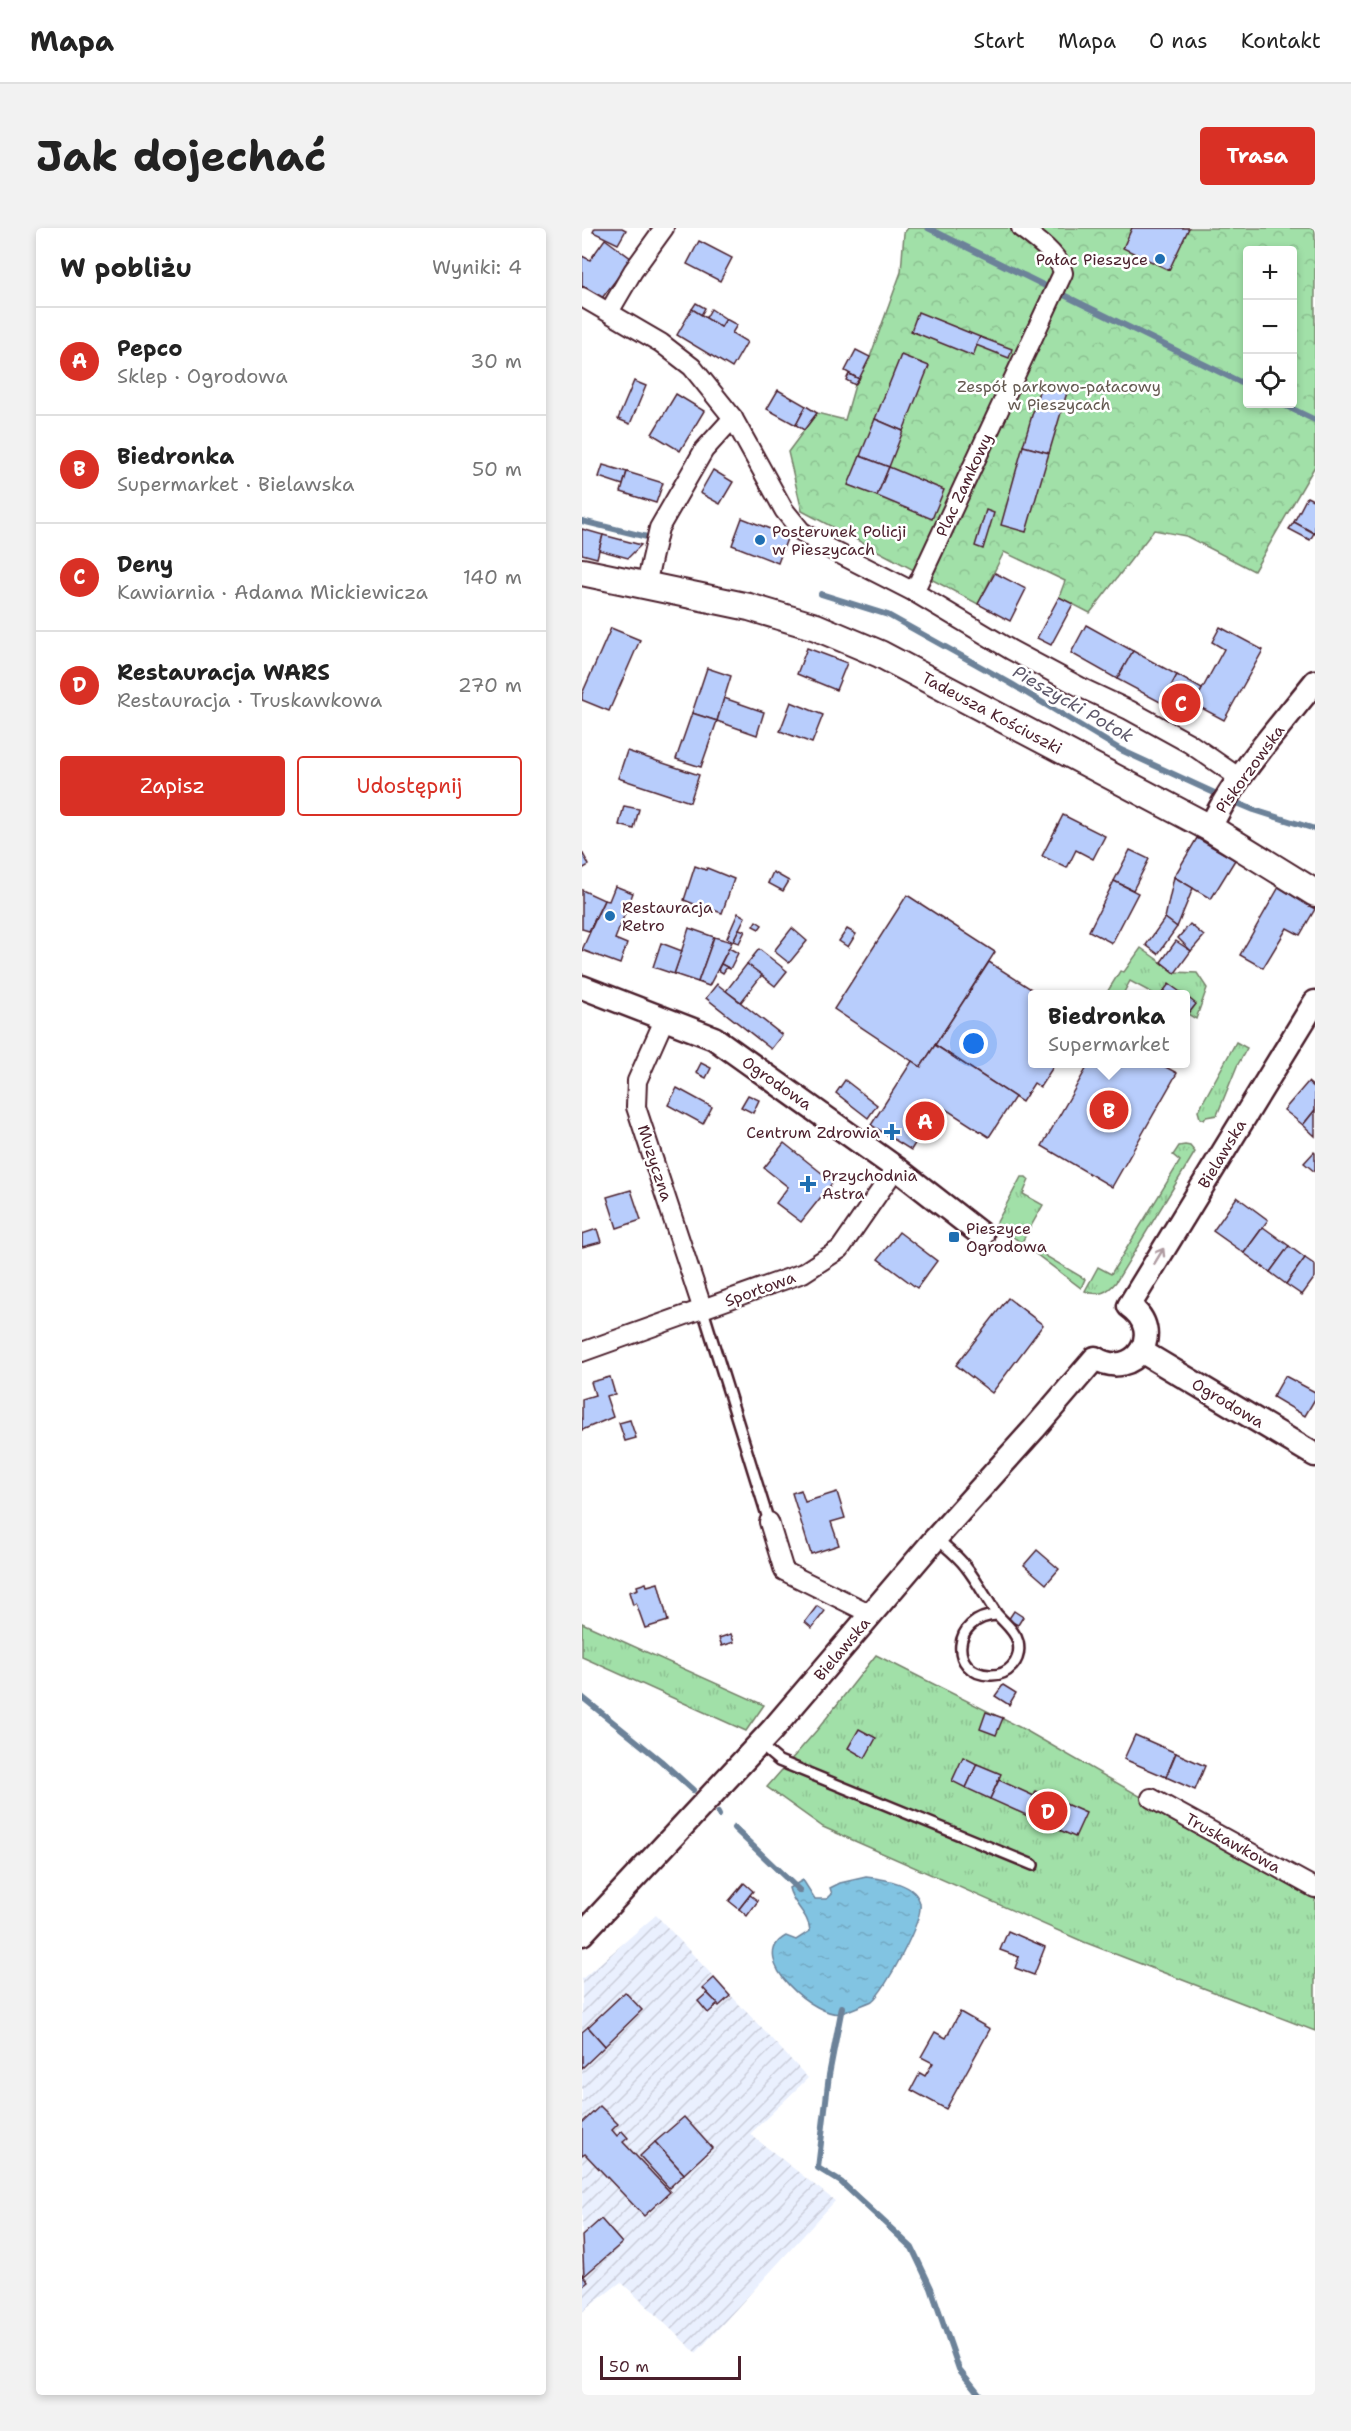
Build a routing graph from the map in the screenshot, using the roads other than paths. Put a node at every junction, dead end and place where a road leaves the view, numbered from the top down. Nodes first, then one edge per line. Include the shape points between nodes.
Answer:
1 (664, 228) edge
2 (1021, 228) edge
3 (582, 297) edge
4 (609, 312) junction
5 (733, 418) junction
6 (582, 572) edge
7 (649, 572) junction
8 (914, 592) junction
9 (1315, 682) edge
10 (1238, 782) junction
11 (1212, 823) junction
12 (1315, 893) edge
13 (582, 987) edge
14 (1315, 1002) edge
15 (665, 1018) junction
16 (896, 1168) junction
17 (982, 1234) dead end
18 (703, 1310) junction
19 (1141, 1351) junction
20 (582, 1352) edge
21 (1315, 1455) edge
22 (769, 1522) joint
23 (936, 1538) junction
24 (871, 1614) junction
25 (998, 1615) junction
26 (759, 1744) junction
27 (1151, 1798) dead end
28 (1033, 1865) dead end
29 (1315, 1888) edge
30 (582, 1934) edge

1 - 4 street
2 - 8 street, Plac Zamkowy via 1054,258 1063,273
3 - 4 street
4 - 5 street via 661,343 692,368
5 - 7 street via 704,450 658,528
5 - 8 street via 784,510 801,531
6 - 7 main road, Tadeusza Kościuszki
7 - 11 main road, Tadeusza Kościuszki via 816,627 880,654
8 - 10 street via 1011,650 1189,743
9 - 10 street, Piskorzowska
10 - 11 street, Piskorzowska
11 - 12 main road, Tadeusza Kościuszki
13 - 15 street, Ogrodowa
19 -> 14 street, Bielawska via 1145,1326 1129,1306
15 - 16 street, Ogrodowa via 714,1038
15 - 18 street, Muzyczna via 637,1081 636,1107
16 - 17 street, Ogrodowa
16 - 18 street, Sportowa via 840,1249 803,1273
18 - 20 street, Sportowa
18 - 22 lane
19 - 21 street, Ogrodowa
19 - 23 street, Bielawska via 1119,1365 1095,1358
22 - 24 street via 784,1571
23 - 24 street, Bielawska
23 - 25 lane via 965,1565
24 - 26 street, Bielawska
25 - 25 lane via 1008,1623 1018,1642 1016,1663 1003,1674 988,1675 973,1670 964,1661 960,1645 964,1631 974,1621 985,1615
26 - 28 lane via 779,1761
26 - 30 street, Bielawska
27 - 29 street, Truskawkowa

